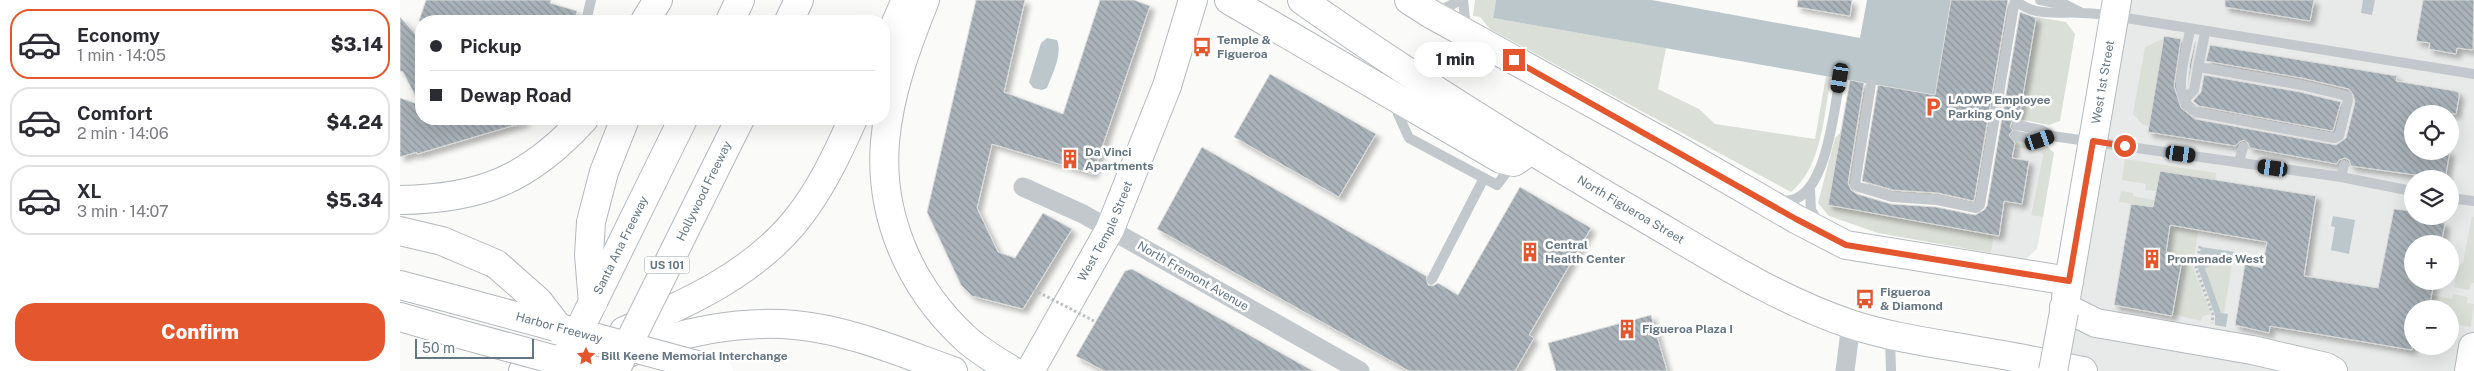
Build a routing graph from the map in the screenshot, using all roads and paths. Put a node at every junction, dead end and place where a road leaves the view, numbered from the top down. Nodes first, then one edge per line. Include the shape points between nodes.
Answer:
1 (592, 0) edge
2 (658, 0) edge
3 (676, 0) edge
4 (740, 0) edge
5 (799, 0) edge
6 (906, 0) edge
7 (925, 0) edge
8 (1193, 0) edge
9 (1229, 0) edge
10 (1302, 0) edge
11 (1462, 0) edge
12 (2015, 0) edge
13 (2040, 0) edge
14 (1251, 7) edge
15 (1420, 7) edge
16 (2116, 8) edge
17 (2081, 13) junction
18 (588, 15) edge
19 (649, 15) edge
20 (670, 15) edge
21 (733, 15) edge
22 (792, 15) edge
23 (2190, 29) junction
24 (2205, 32) junction
25 (890, 36) edge
26 (1482, 42) junction
27 (2199, 67) junction
28 (2474, 74) edge
29 (1840, 78) dead end
30 (1871, 84) dead end
31 (1398, 98) junction
32 (2185, 99) junction
33 (890, 110) edge
34 (578, 125) edge
35 (624, 125) edge
36 (680, 125) edge
37 (737, 125) edge
38 (850, 125) edge
39 (888, 125) edge
40 (2017, 131) dead end
41 (2093, 141) junction
42 (2243, 147) dead end
43 (1522, 156) junction
44 (2239, 162) junction
45 (2344, 165) dead end
46 (1484, 178) junction
47 (2341, 178) junction
48 (1730, 182) junction
49 (1023, 187) dead end
50 (1810, 190) junction
51 (2404, 190) edge
52 (2459, 199) edge
53 (400, 200) edge
54 (2474, 201) edge
55 (1110, 229) junction
56 (400, 230) edge
57 (2200, 246) dead end
58 (1868, 250) junction
59 (1432, 280) dead end
60 (2069, 281) junction
61 (400, 285) edge
62 (1034, 290) dead end
63 (2064, 310) junction
64 (400, 317) edge
65 (1096, 322) dead end
66 (2205, 323) dead end
67 (1851, 324) junction
68 (1890, 335) junction
69 (2473, 347) edge
70 (1005, 366) edge
71 (523, 371) edge
72 (559, 371) edge
73 (584, 371) edge
74 (596, 371) edge
75 (615, 371) edge
76 (620, 371) edge
77 (719, 371) edge
78 (953, 371) edge
79 (1030, 371) edge
80 (1360, 371) edge
81 (1845, 371) edge
82 (1891, 371) edge
83 (2053, 371) edge
84 (2083, 371) edge
85 (2333, 371) edge
86 (2469, 371) edge

1 - 18 lane
2 - 19 main road
3 - 20 main road
4 - 21 main road
5 - 22 main road
6 - 25 main road
7 - 33 main road via 902,63
8 - 55 main road, West Temple Street via 1167,86
9 - 14 main road
10 - 43 main road, North Figueroa Street
11 - 15 lane
11 - 26 lane via 1467,30
12 - 17 lane via 2024,8 2062,15
12 - 30 lane via 1980,205 1976,208 1937,200 1892,197 1855,184
13 - 17 lane via 2066,5
14 - 31 main road
15 - 26 main road
16 - 17 lane
16 - 23 lane
16 - 41 main road, West 1st Street
23 - 24 lane
23 - 32 lane via 2180,87
24 - 27 lane
24 - 28 lane
26 - 48 main road
27 - 32 lane via 2194,90
27 - 32 lane via 2347,96 2342,132 2334,138 2196,112
29 - 50 lane via 1821,167
31 - 43 main road via 1501,159
31 - 46 lane via 1398,114 1409,138
34 - 53 main road via 543,158 496,185 446,198
35 - 76 main road, bridge via 604,172 591,222 589,255 594,310
36 - 72 main road, Santa Ana Freeway, bridge
37 - 75 main road, Hollywood Freeway / US 101, bridge
38 - 71 main road via 829,170 792,224 744,268 656,317 582,350
39 - 70 main road via 884,175 888,206 910,268 964,337
40 - 41 lane via 2040,140 2052,136
41 - 44 lane
41 - 60 main road, West 1st Street
42 - 44 lane
43 - 46 lane via 1497,185
43 - 67 main road, North Figueroa Street via 1765,287
44 - 47 lane
45 - 47 lane
46 - 59 lane
47 - 51 lane
48 - 50 lane via 1755,188 1782,201
48 - 58 main road via 1830,238
49 - 55 street, North Fremont Avenue
50 - 58 lane via 1815,220 1856,240
52 - 54 lane
55 - 79 main road, West Temple Street
55 - 80 street, North Fremont Avenue
56 - 73 main road, bridge via 442,241 496,264 538,301 556,322
57 - 66 path via 2196,268 2213,315 2212,324
58 - 60 main road
60 - 63 main road, West 1st Street
61 - 77 main road, Harbor Freeway, bridge
62 - 65 path, bridge
63 - 83 main road, West 1st Street, bridge
63 - 85 main road via 2096,323 2258,351 2326,366
64 - 74 main road, bridge
67 - 68 main road, North Figueroa Street
67 - 81 street
68 - 82 lane
68 - 84 main road, North Figueroa Street
69 - 86 main road
73 - 78 main road via 666,340 724,327 764,323 832,331

